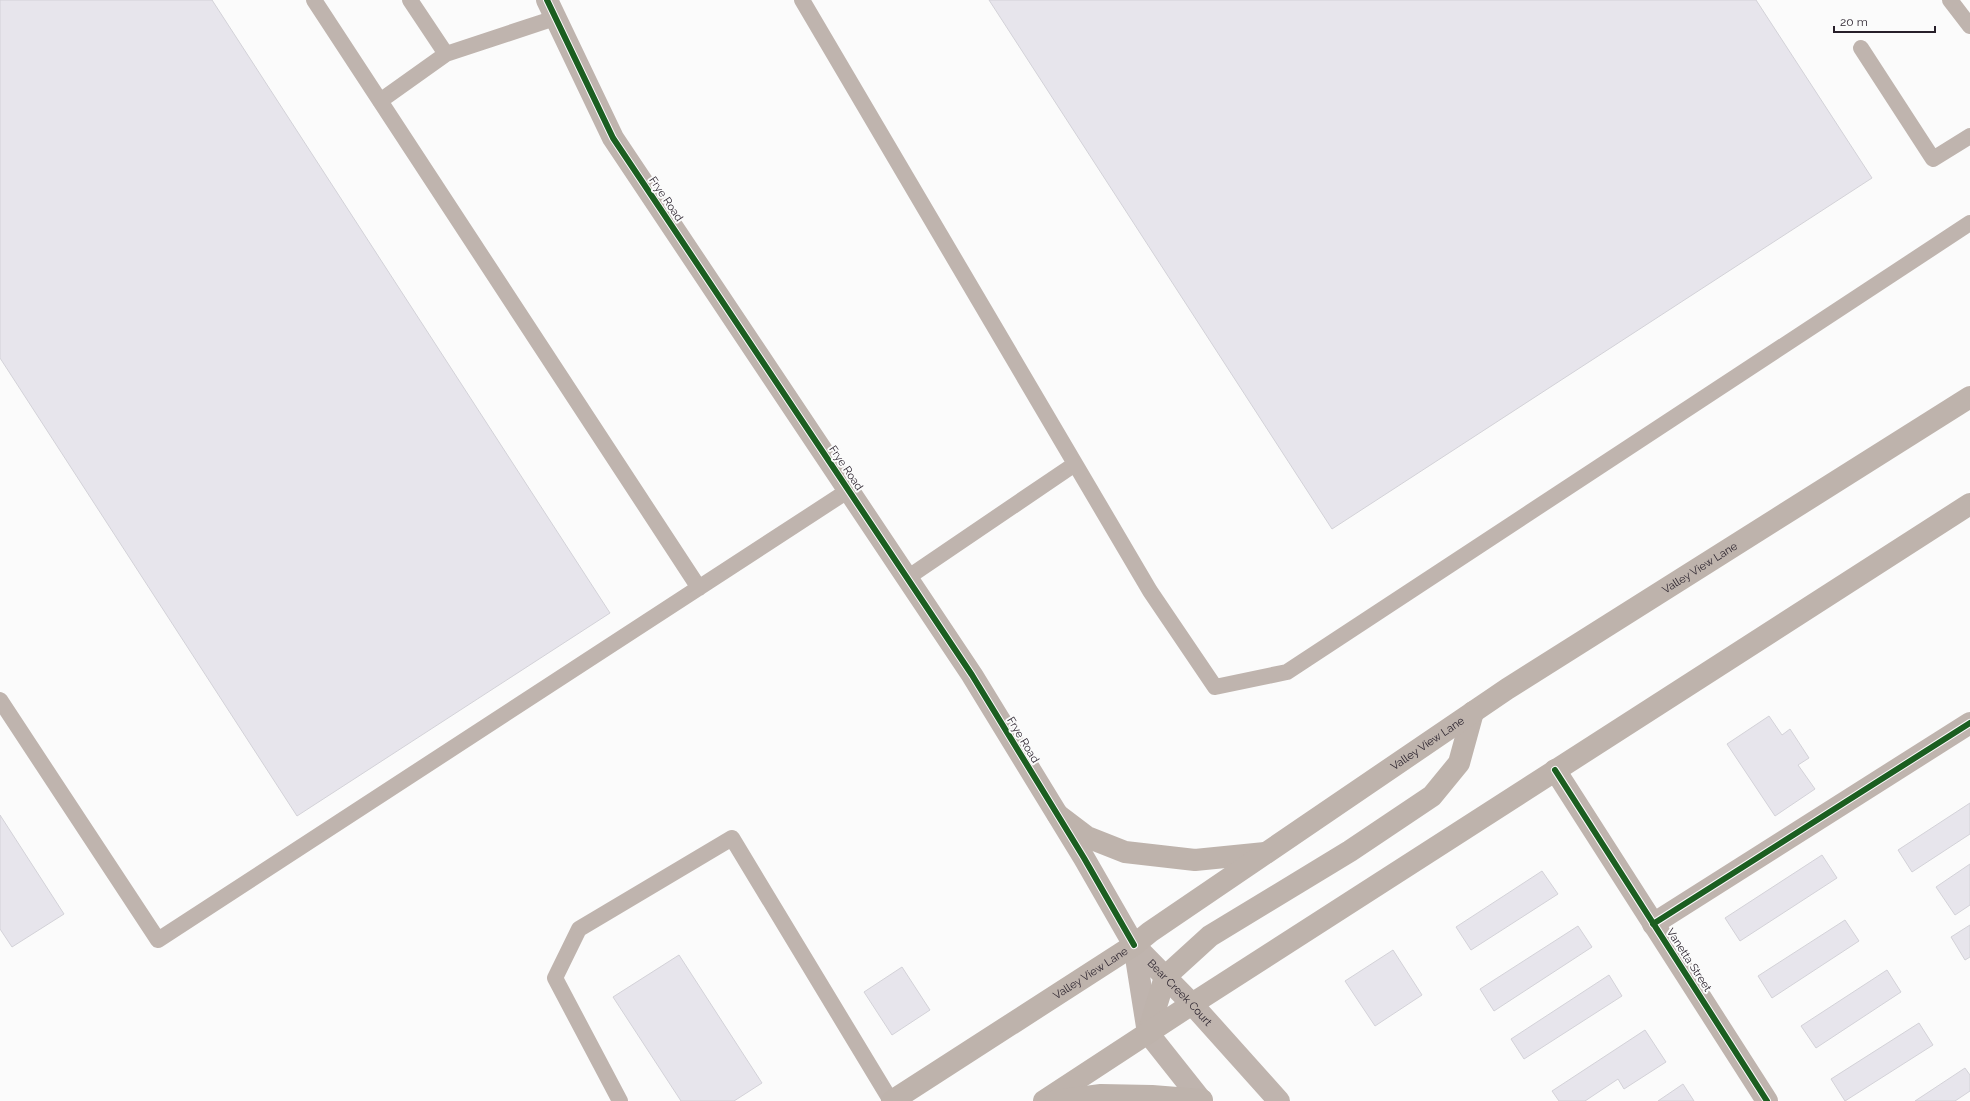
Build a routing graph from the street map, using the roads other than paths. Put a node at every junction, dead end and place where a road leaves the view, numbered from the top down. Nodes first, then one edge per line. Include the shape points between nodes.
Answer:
1 (314, 0) edge
2 (410, 0) edge
3 (802, 0) edge
4 (1950, 0) edge
5 (551, 9) edge
6 (1970, 26) edge
7 (1861, 48) dead end
8 (446, 54) junction
9 (380, 101) junction
10 (1970, 136) edge
11 (1970, 223) edge
12 (1970, 397) edge
13 (1075, 464) junction
14 (849, 490) junction
15 (1970, 504) edge
16 (907, 578) junction
17 (699, 588) junction
18 (0, 700) edge
19 (1473, 712) junction
20 (1970, 723) edge
21 (1555, 770) junction
22 (1058, 815) junction
23 (1268, 853) junction
24 (1653, 924) junction
25 (1134, 945) junction
26 (1165, 977) junction
27 (1192, 1004) junction
28 (1148, 1033) junction
29 (620, 1101) edge
30 (892, 1101) edge
31 (1044, 1101) edge
32 (1056, 1101) edge
33 (1202, 1101) edge
34 (1279, 1101) edge
35 (1767, 1101) edge

1 - 9 lane
2 - 8 lane
3 - 13 lane
4 - 6 lane
5 - 8 lane
5 - 14 street, Frye Road via 613,138
7 - 10 lane via 1933,159
8 - 9 lane
9 - 17 lane
11 - 13 lane via 1287,672 1215,686 1150,591
12 - 19 main road, Valley View Lane
13 - 16 lane
14 - 16 street, Frye Road
14 - 17 lane
15 - 21 main road
16 - 22 street, Frye Road via 972,675
17 - 18 lane via 158,940
19 - 23 main road, Valley View Lane
19 - 26 main road via 1459,763 1432,796 1350,851 1210,936
20 - 24 street
21 - 24 street, Vanetta Street
21 - 27 main road
22 - 23 main road via 1087,837 1125,852 1195,860
22 - 25 street, Frye Road
23 - 25 main road, Valley View Lane
24 - 35 street, Vanetta Street
25 - 26 street, Bear Creek Court
25 - 28 street, Bear Creek Court
25 - 30 main road, Valley View Lane
26 - 27 street, Bear Creek Court
26 - 28 main road
27 - 28 main road
27 - 34 street, Bear Creek Court
28 - 31 main road
28 - 33 street, Bear Creek Court
29 - 30 lane via 555,978 579,929 732,838
32 - 33 main road via 1101,1095 1152,1096

